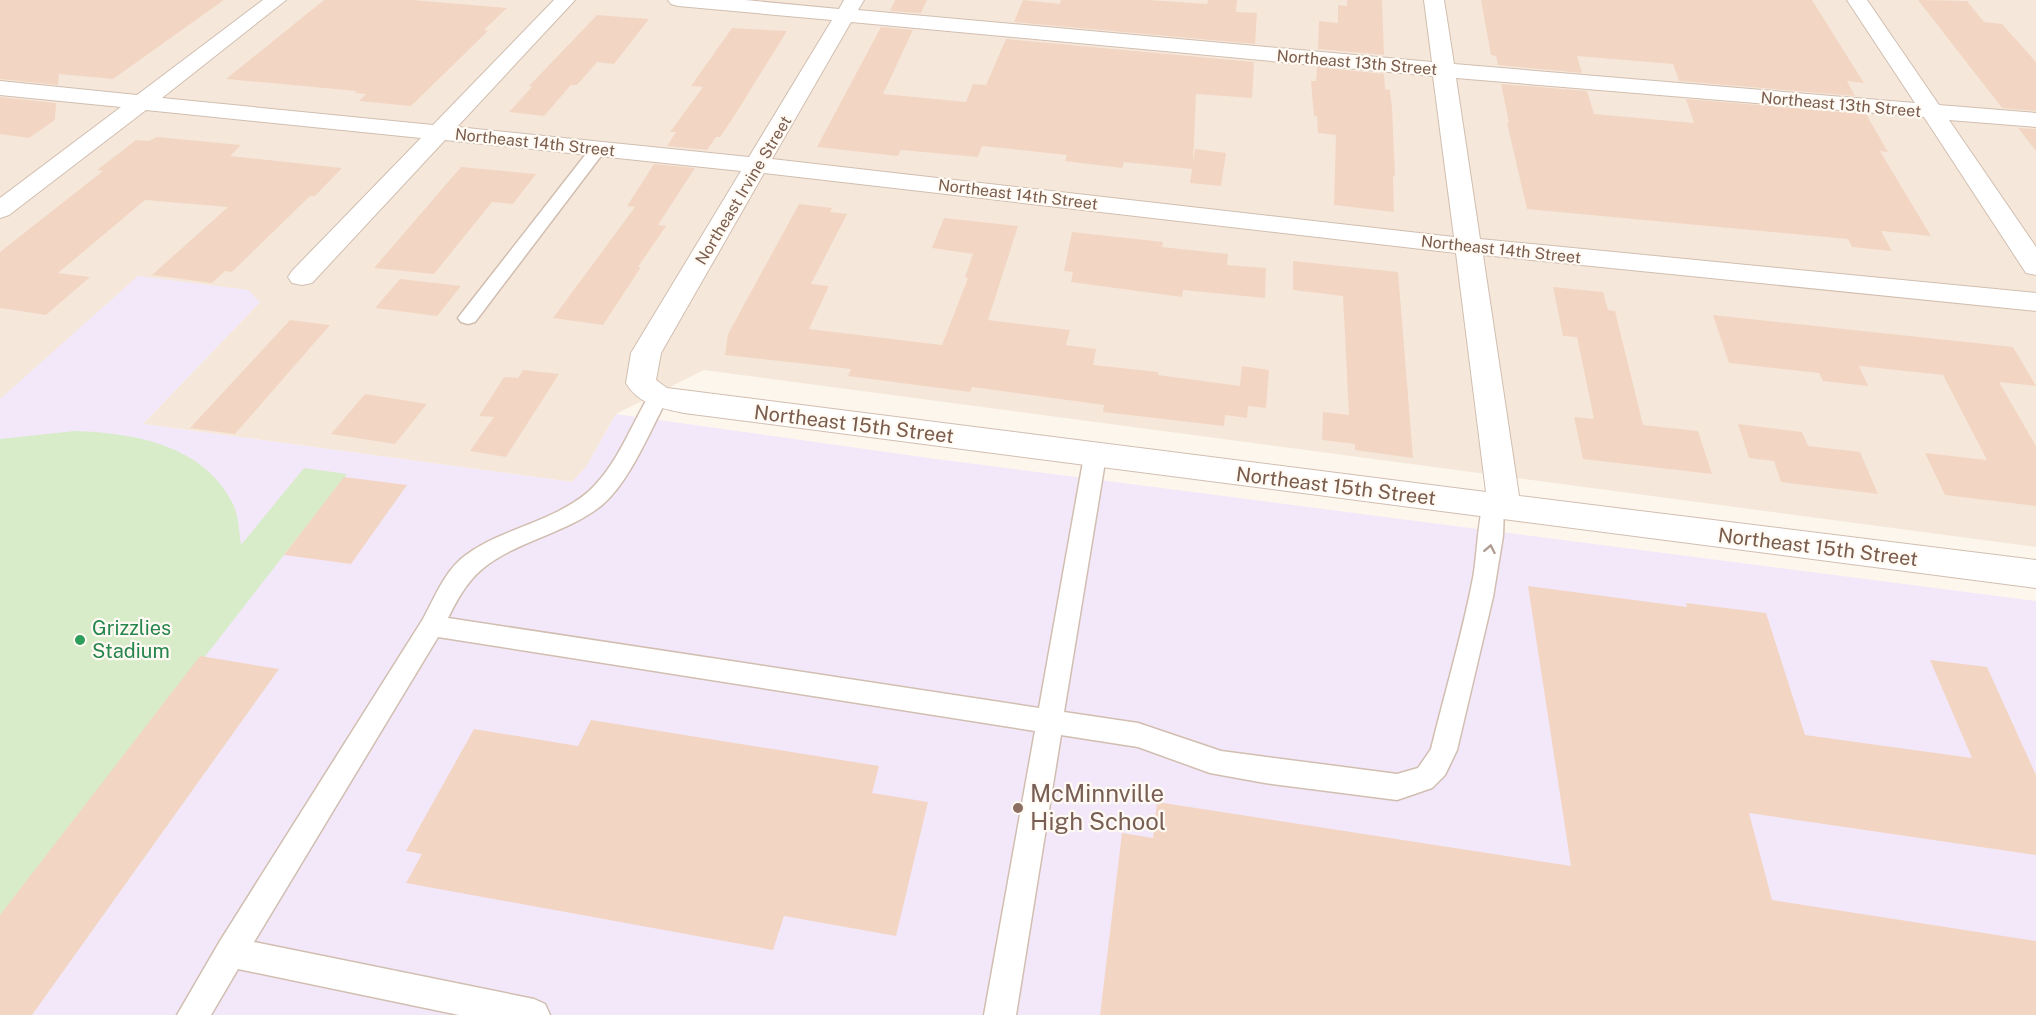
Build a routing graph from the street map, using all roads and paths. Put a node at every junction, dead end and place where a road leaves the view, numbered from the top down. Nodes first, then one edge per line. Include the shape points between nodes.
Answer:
1 (276, 0) edge
2 (565, 0) edge
3 (678, 0) edge
4 (1434, 0) edge
5 (1857, 0) edge
6 (850, 7) edge
7 (1443, 70) junction
8 (0, 88) edge
9 (143, 102) junction
10 (1932, 111) junction
11 (2036, 120) edge
12 (442, 132) junction
13 (599, 148) junction
14 (758, 165) junction
15 (0, 210) edge
16 (1468, 246) junction
17 (2036, 267) edge
18 (302, 277) dead end
19 (2036, 302) edge
20 (468, 318) dead end
21 (649, 390) junction
22 (1095, 456) junction
23 (1498, 506) junction
24 (2036, 574) edge
25 (432, 626) junction
26 (1050, 722) junction
27 (231, 952) junction
28 (193, 1015) edge
29 (534, 1015) edge
30 (1000, 1015) edge

1 - 9 street
2 - 12 street
3 - 6 street, Northeast 13th Street
4 - 7 street
5 - 10 street
6 - 7 street, Northeast 13th Street
6 - 14 street, Northeast Irvine Street
7 - 10 street, Northeast 13th Street
7 - 16 street
8 - 9 street, Northeast 14th Street
9 - 12 street, Northeast 14th Street
9 - 15 street
10 - 11 street, Northeast 13th Street
10 - 17 street
12 - 13 street, Northeast 14th Street
12 - 18 street
13 - 14 street, Northeast 14th Street
13 - 20 lane
14 - 16 street, Northeast 14th Street
14 - 21 street, Northeast Irvine Street via 646,352
16 - 19 street, Northeast 14th Street
16 - 23 street
21 - 22 street, Northeast 15th Street
21 - 25 lane via 610,484 563,518 474,562 455,582
22 - 23 street, Northeast 15th Street
22 - 26 lane
23 - 24 street, Northeast 15th Street
26 -> 23 lane via 1138,735 1220,763 1397,787 1419,782 1434,772 1444,750
25 - 26 lane
25 - 27 lane
26 - 30 lane
27 - 28 lane
27 - 29 lane

